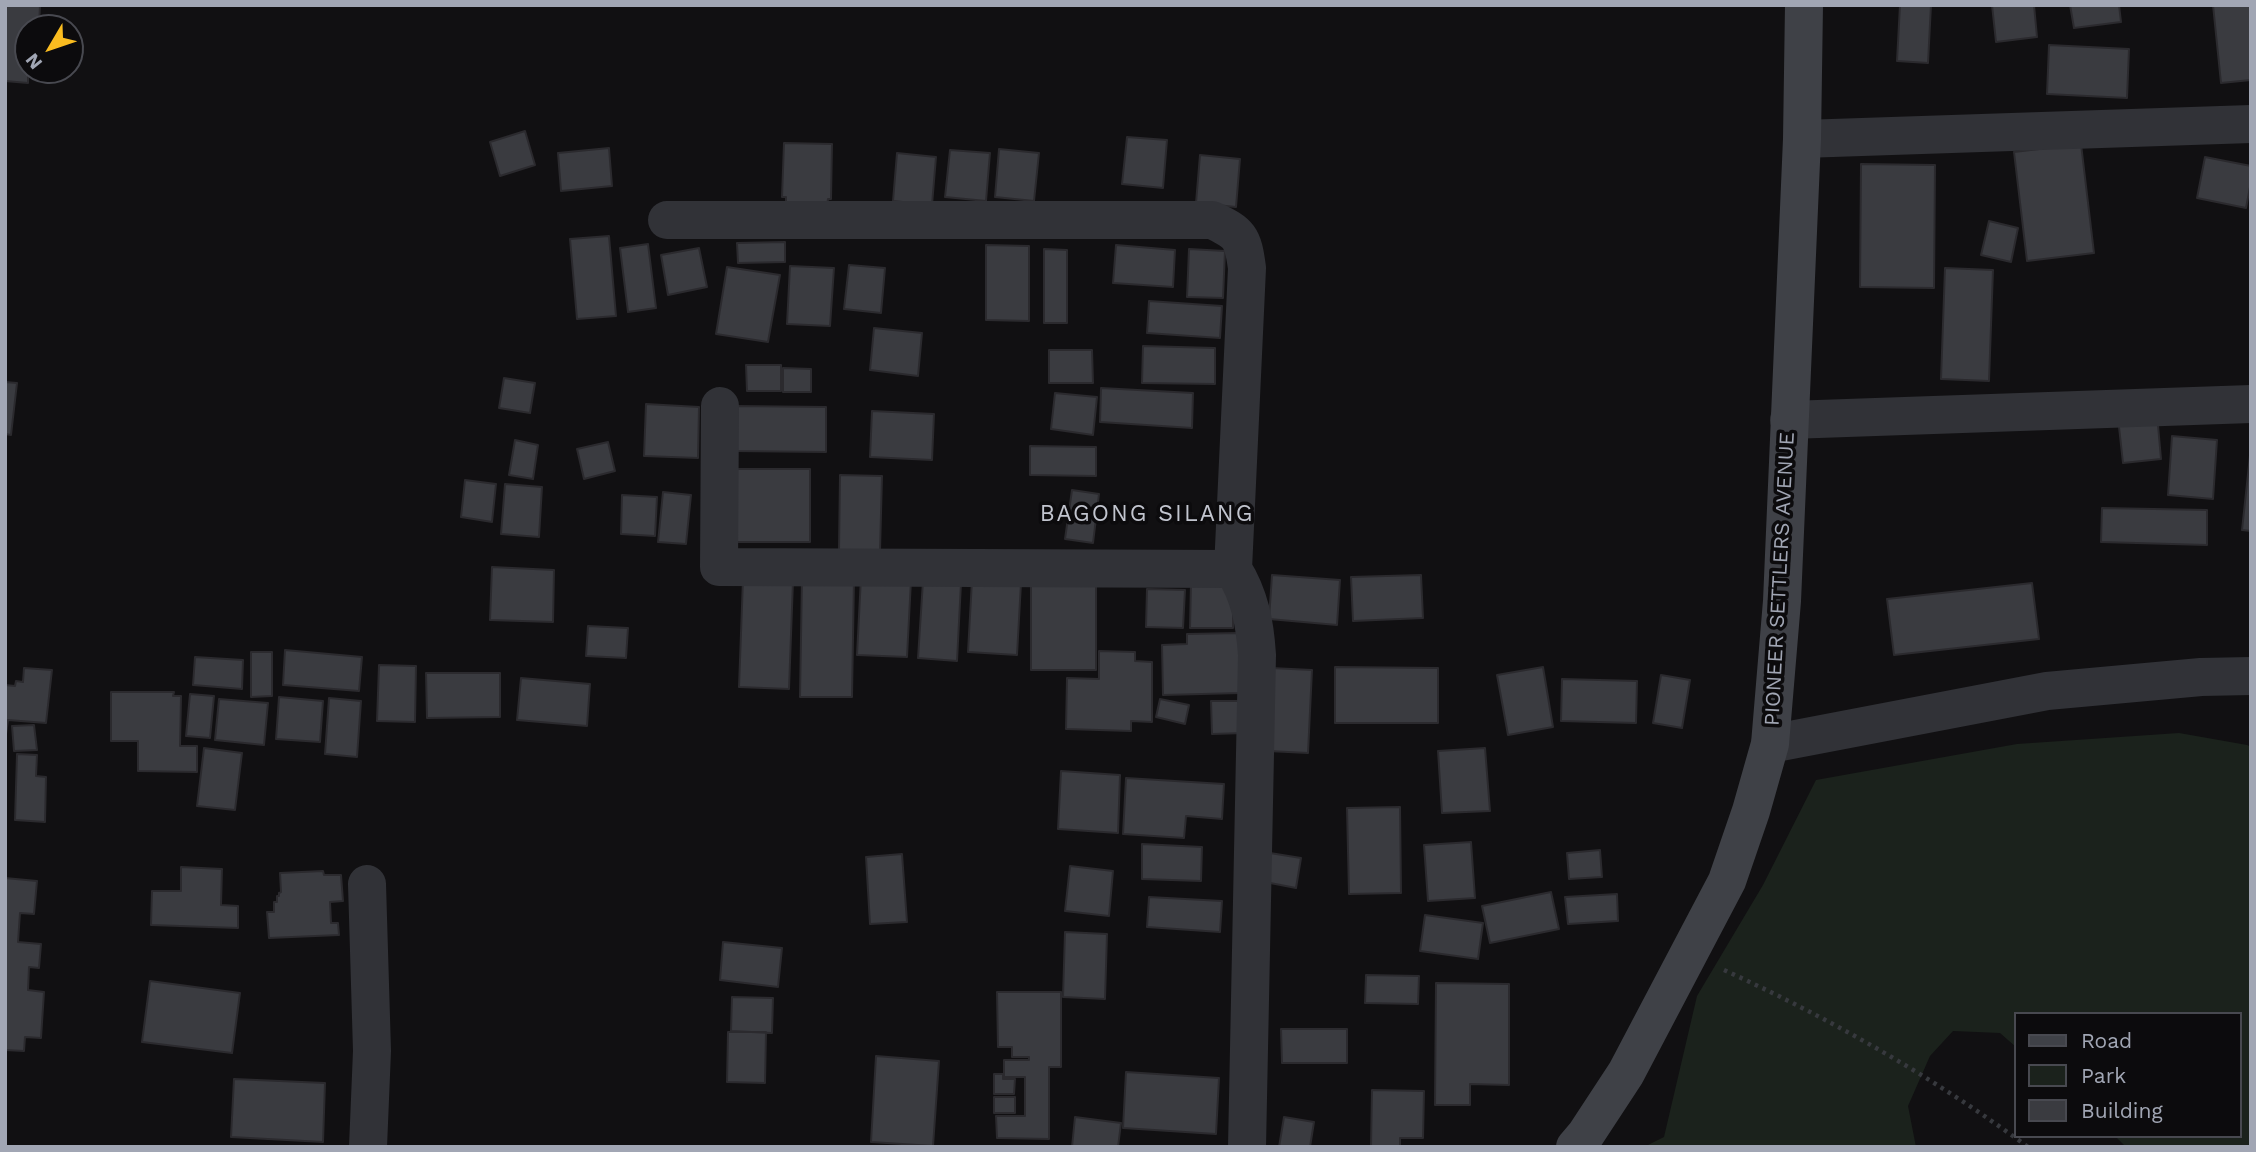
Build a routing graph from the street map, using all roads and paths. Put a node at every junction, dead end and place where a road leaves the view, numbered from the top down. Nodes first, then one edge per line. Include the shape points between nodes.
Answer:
1 (1804, 5) edge
2 (2251, 124) edge
3 (1802, 139) junction
4 (667, 220) dead end
5 (2251, 404) edge
6 (720, 406) dead end
7 (1789, 420) junction
8 (1233, 569) junction
9 (2251, 676) edge
10 (1770, 744) junction
11 (367, 884) dead end
12 (1689, 953) junction
13 (2014, 1137) edge
14 (368, 1147) edge
15 (1247, 1147) edge
16 (1575, 1147) edge

1 - 3 street, PIONEER SETTLERS AVENUE
2 - 3 street
3 - 7 street, PIONEER SETTLERS AVENUE
4 - 8 street via 1212,220 1233,230 1244,242 1247,268
5 - 7 street
6 - 8 street via 719,567
7 - 10 street, PIONEER SETTLERS AVENUE via 1782,601
8 - 15 street via 1250,604 1257,655
9 - 10 street via 2047,691
10 - 12 street, PIONEER SETTLERS AVENUE via 1727,881
11 - 14 street via 372,1051
12 - 13 path via 1798,1004 1908,1065
12 - 16 street, PIONEER SETTLERS AVENUE via 1626,1073

